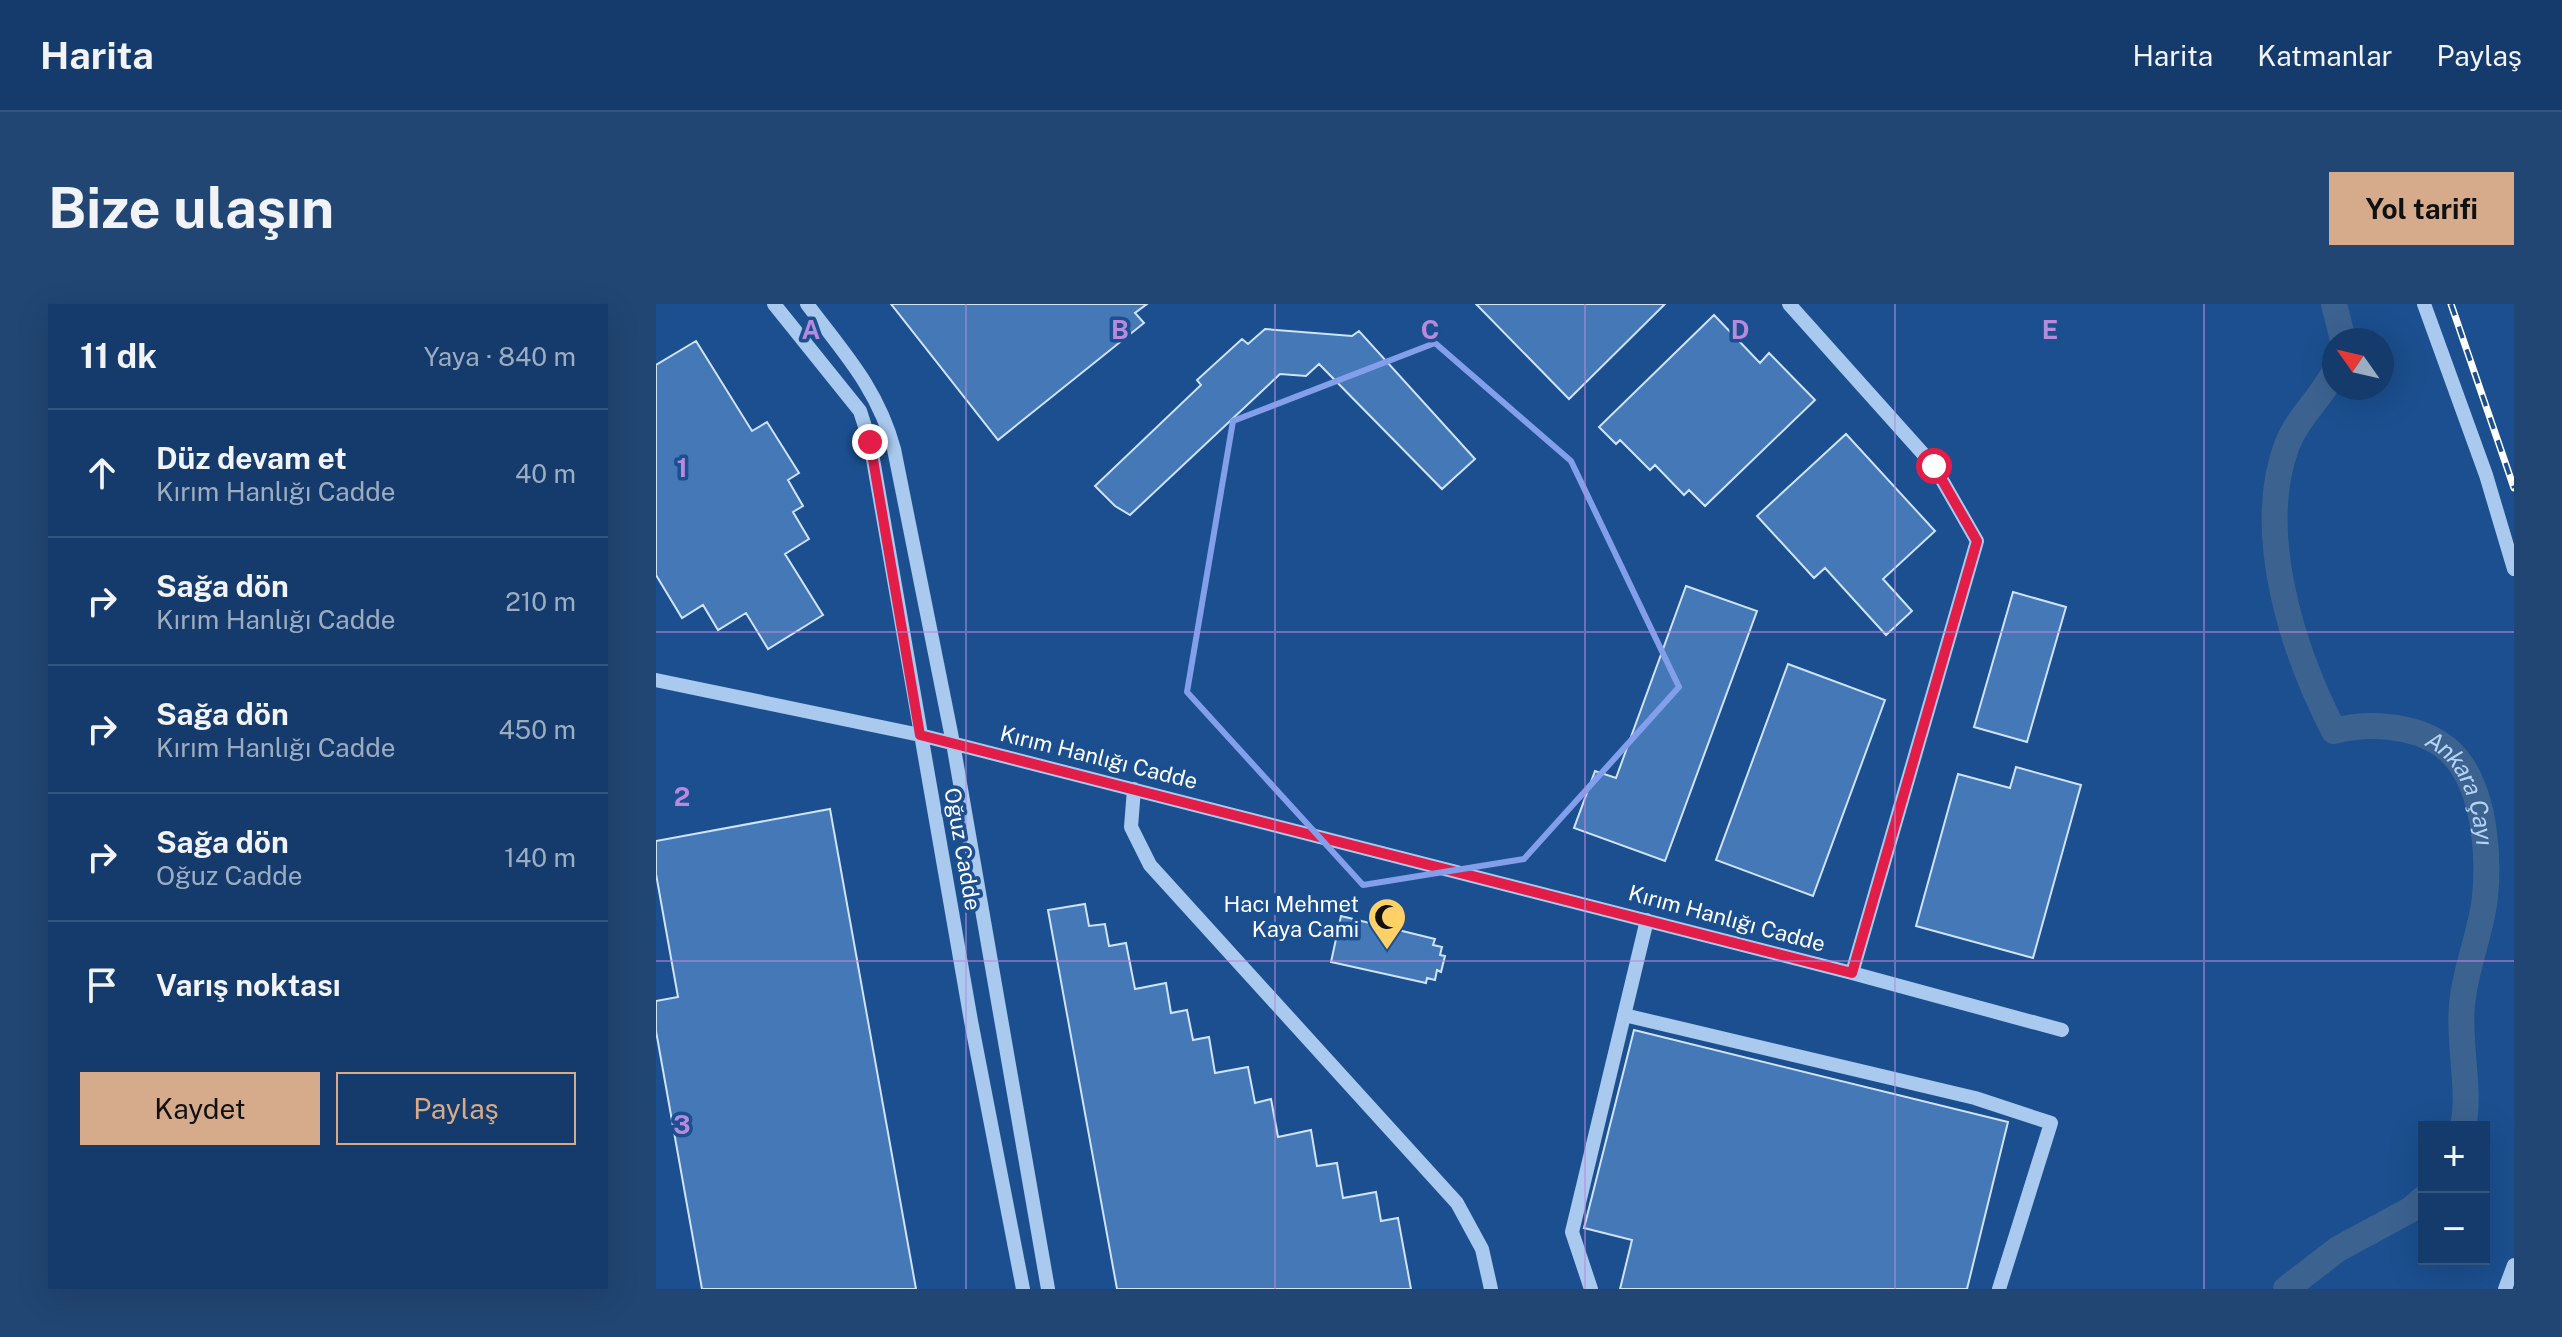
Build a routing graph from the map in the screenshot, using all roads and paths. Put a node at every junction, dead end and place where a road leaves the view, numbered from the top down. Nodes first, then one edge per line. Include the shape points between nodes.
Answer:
1 (774, 304) edge
2 (807, 304) edge
3 (1789, 304) edge
4 (2424, 304) edge
5 (2514, 569) edge
6 (656, 680) edge
7 (920, 735) junction
8 (953, 743) junction
9 (1134, 789) junction
10 (1647, 920) junction
11 (1852, 973) junction
12 (1624, 1015) junction
13 (2062, 1030) dead end
14 (2514, 1265) edge
15 (1023, 1289) edge
16 (1048, 1289) edge
17 (1491, 1289) edge
18 (1591, 1289) edge
19 (1999, 1289) edge
20 (2505, 1289) edge

1 - 7 street, Oğuz Cadde via 863,421
2 - 8 street, Oğuz Cadde via 885,414
3 - 11 street via 1934,466 1977,541
4 - 5 street
6 - 7 street, Kırım Hanlığı Cadde
7 - 8 street, Kırım Hanlığı Cadde
7 - 15 street, Oğuz Cadde
8 - 9 street, Kırım Hanlığı Cadde
8 - 16 street, Oğuz Cadde
9 - 10 street, Kırım Hanlığı Cadde
9 - 17 street via 1131,827 1150,865 1457,1203 1482,1249
10 - 11 street, Kırım Hanlığı Cadde
10 - 12 street
11 - 13 street, Kırım Hanlığı Cadde
12 - 18 street via 1572,1232
12 - 19 street via 1975,1098 2051,1123
14 - 20 street

